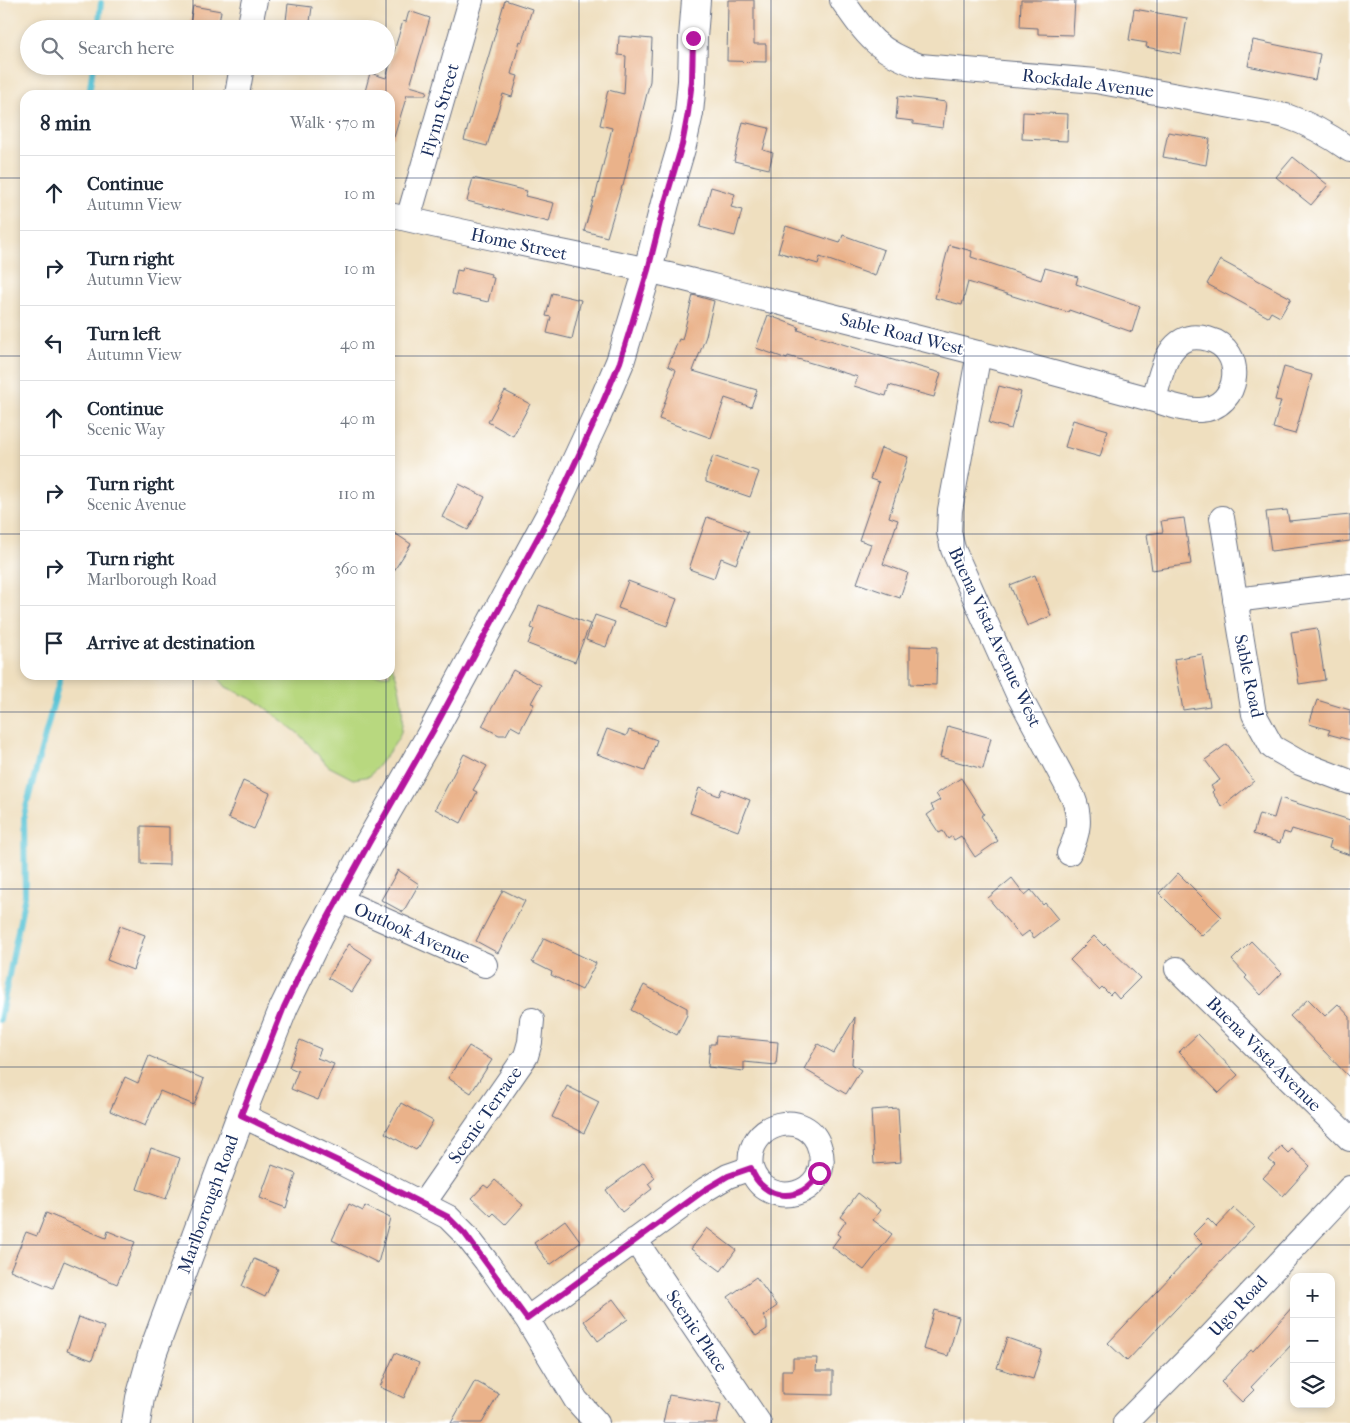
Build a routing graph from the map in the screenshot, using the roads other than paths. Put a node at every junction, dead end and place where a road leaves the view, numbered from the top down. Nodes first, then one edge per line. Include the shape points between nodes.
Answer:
1 (255, 0) edge
2 (471, 0) edge
3 (696, 0) edge
4 (842, 0) edge
5 (251, 20) edge
6 (240, 75) edge
7 (238, 90) edge
8 (1350, 150) edge
9 (399, 217) edge
10 (648, 270) junction
11 (979, 353) junction
12 (1154, 400) dead end
13 (1222, 518) dead end
14 (1350, 586) edge
15 (1235, 600) junction
16 (1350, 782) edge
17 (1069, 853) dead end
18 (339, 900) junction
19 (485, 965) dead end
20 (1177, 969) dead end
21 (532, 1020) dead end
22 (241, 1115) junction
23 (1350, 1139) edge
24 (751, 1168) dead end
25 (1350, 1188) edge
26 (423, 1204) junction
27 (635, 1240) junction
28 (527, 1319) junction
29 (136, 1423) edge
30 (597, 1423) edge
31 (759, 1423) edge
32 (1125, 1423) edge

1 - 5 street
2 - 9 street, Flynn Street
3 - 10 street, Marlborough Road via 688,113
4 - 8 street, Rockdale Avenue via 864,32 881,48 920,66 1096,81 1286,116 1328,134
6 - 7 street
9 - 10 street, Home Street
10 - 11 street, Sable Road West
10 - 18 street, Marlborough Road via 620,362 557,502
11 - 12 street, Sable Road West
11 - 17 street, Buena Vista Avenue West via 950,510 949,532 953,549 1017,692 1076,804 1079,827
13 - 15 street, Sable Road
14 - 15 street
15 - 16 street, Sable Road via 1254,714 1272,747 1319,772
18 - 19 street, Outlook Avenue
18 - 22 street, Marlborough Road via 284,1007
20 - 23 street, Buena Vista Avenue
21 - 26 street, Scenic Terrace via 526,1056
22 - 26 street
22 - 29 street, Marlborough Road via 153,1352
24 - 27 street via 718,1181
25 - 32 street, Ugo Road
26 - 28 street via 448,1217 465,1234
27 - 28 street
27 - 31 street, Scenic Place
28 - 30 street via 576,1400

